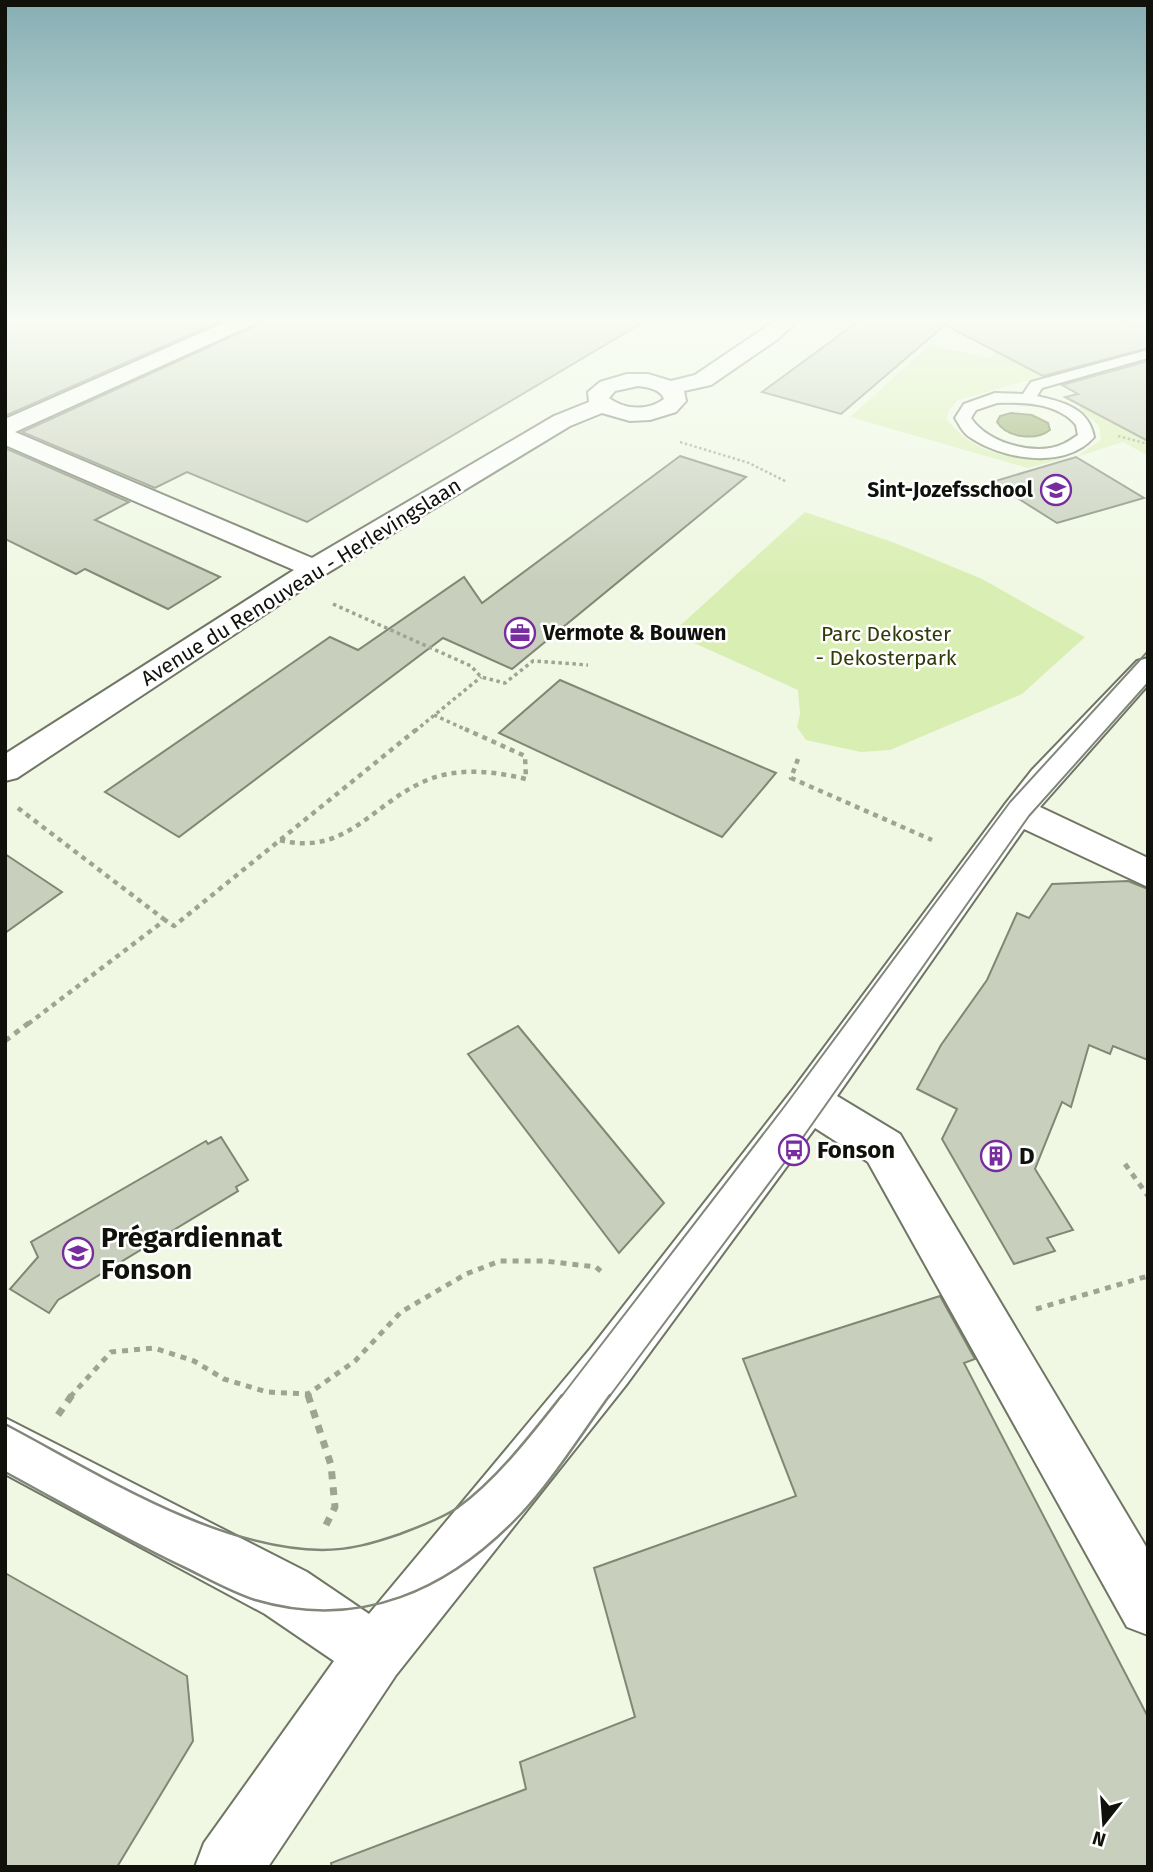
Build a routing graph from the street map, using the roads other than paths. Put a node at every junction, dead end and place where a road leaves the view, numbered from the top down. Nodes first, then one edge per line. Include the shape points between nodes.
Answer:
1 (51, 407) edge
2 (597, 407) edge
3 (607, 407) edge
4 (666, 407) edge
5 (968, 407) edge
6 (1058, 407) edge
7 (5, 428) edge
8 (5, 436) edge
9 (314, 569) junction
10 (1148, 667) edge
11 (5, 770) edge
12 (1018, 811) junction
13 (1148, 874) edge
14 (809, 1101) junction
15 (17, 1451) edge
16 (1148, 1606) edge
17 (375, 1654) junction
18 (228, 1867) edge

1 - 7 street
2 - 9 street, Avenue du Renouveau - Herlevingslaan via 562,421
3 - 4 street via 633,414
5 - 6 lane via 961,419 972,435 1037,453 1069,449 1086,437 1073,414
8 - 9 street
9 - 11 street, Avenue du Renouveau - Herlevingslaan
10 - 12 street
12 - 13 street
12 - 14 street
14 - 16 street via 884,1148
14 - 17 street via 608,1367
15 - 17 street via 286,1593
17 - 18 street

